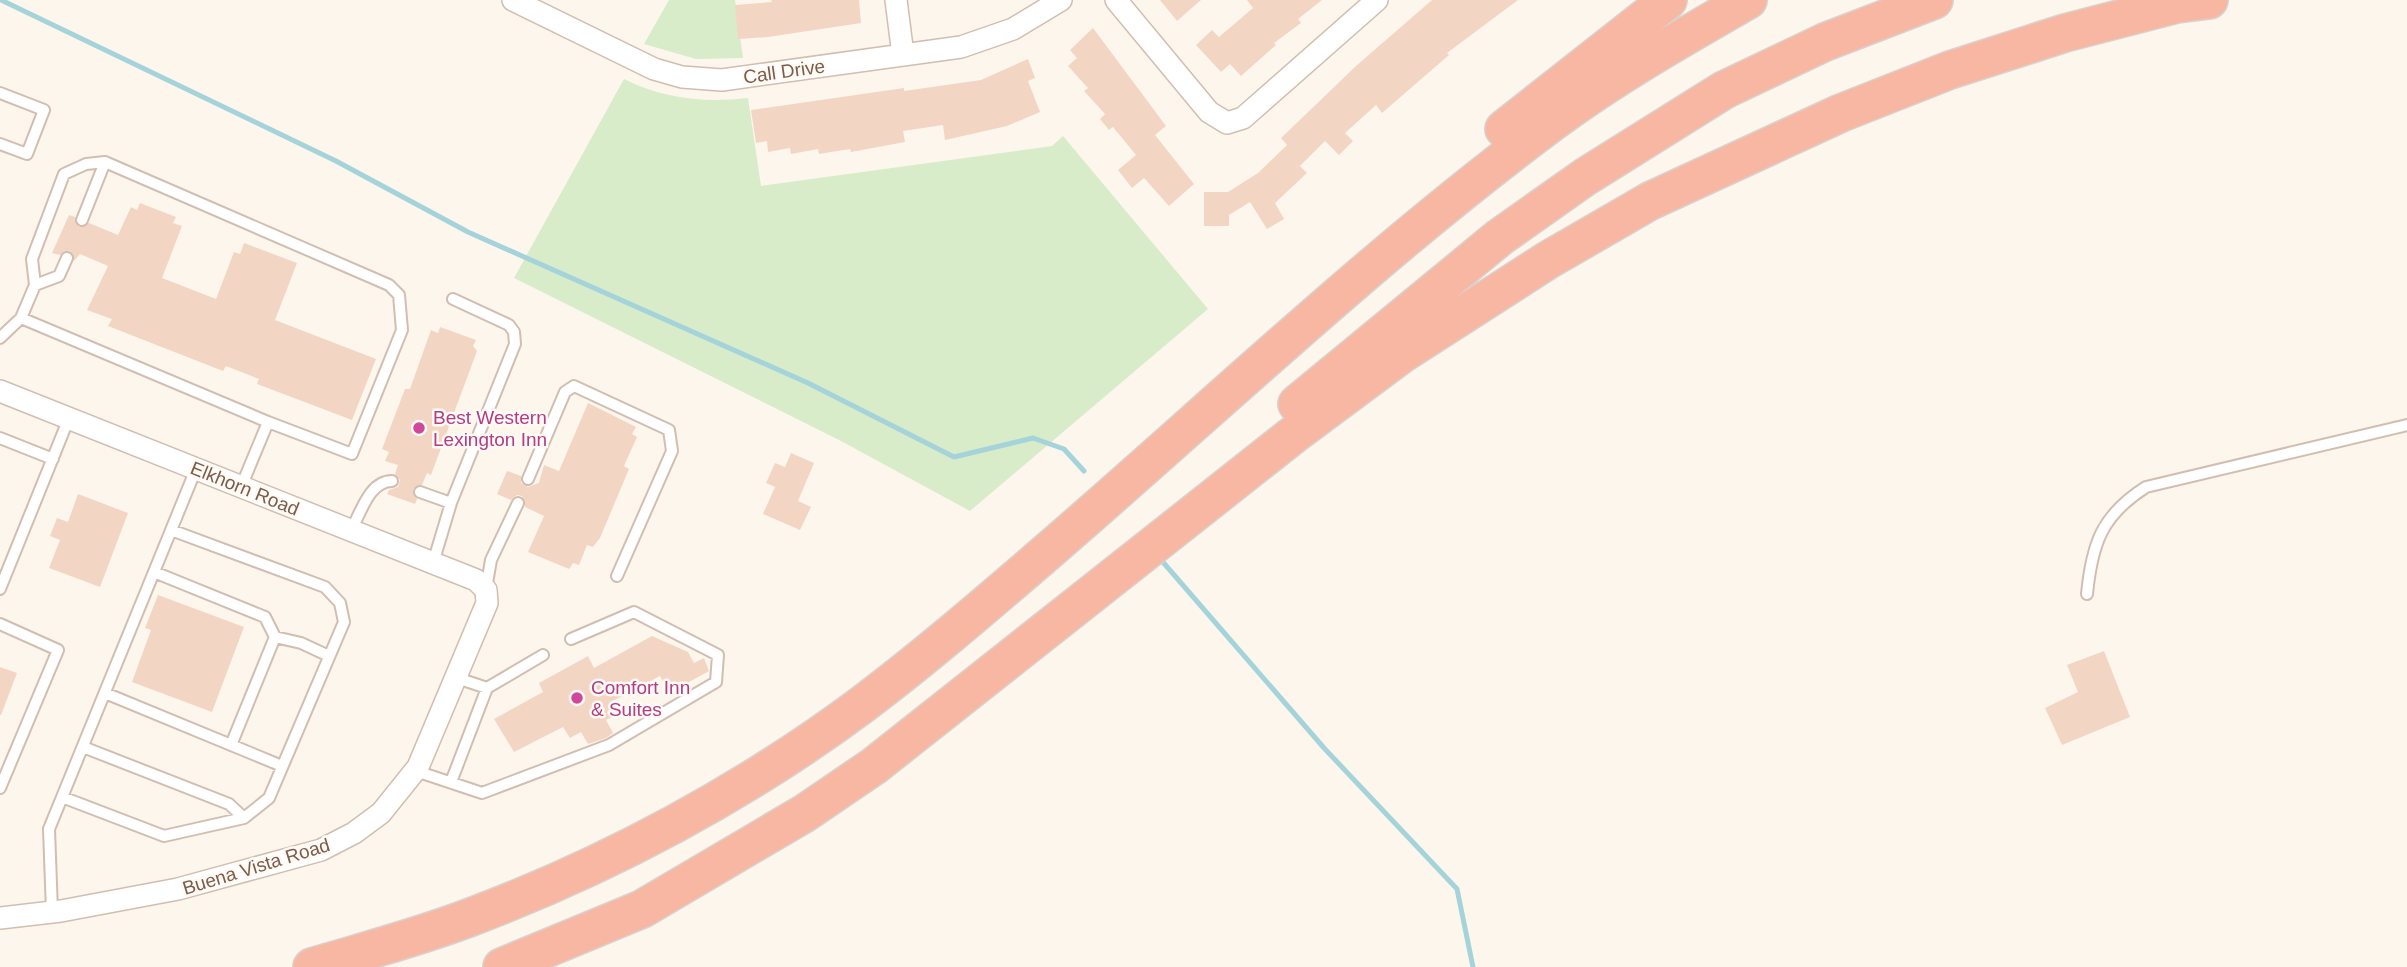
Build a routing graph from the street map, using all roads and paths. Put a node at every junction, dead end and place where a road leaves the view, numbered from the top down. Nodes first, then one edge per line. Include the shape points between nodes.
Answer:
1 (513, 0) edge
2 (896, 0) edge
3 (1061, 0) edge
4 (1116, 0) edge
5 (1377, 0) edge
6 (1668, 0) edge
7 (1748, 0) edge
8 (1934, 0) edge
9 (2209, 0) edge
10 (903, 55) junction
11 (0, 93) edge
12 (0, 144) edge
13 (105, 162) junction
14 (82, 220) dead end
15 (67, 258) dead end
16 (35, 285) junction
17 (453, 299) dead end
18 (22, 318) junction
19 (0, 338) edge
20 (0, 391) edge
21 (69, 418) junction
22 (268, 422) junction
23 (2407, 425) edge
24 (1, 440) edge
25 (53, 459) junction
26 (196, 469) junction
27 (528, 479) dead end
28 (392, 481) dead end
29 (241, 487) junction
30 (1120, 489) junction
31 (420, 492) dead end
32 (451, 503) junction
33 (518, 503) dead end
34 (171, 530) junction
35 (351, 530) junction
36 (433, 563) junction
37 (154, 572) junction
38 (617, 576) dead end
39 (0, 589) edge
40 (486, 590) junction
41 (2087, 594) dead end
42 (1079, 603) junction
43 (0, 624) edge
44 (275, 636) junction
45 (571, 639) dead end
46 (543, 655) dead end
47 (329, 656) junction
48 (457, 678) junction
49 (487, 688) junction
50 (105, 693) junction
51 (231, 745) junction
52 (83, 747) junction
53 (282, 766) junction
54 (416, 771) junction
55 (451, 782) junction
56 (0, 788) edge
57 (62, 797) junction
58 (244, 818) junction
59 (52, 912) junction
60 (0, 918) edge
61 (312, 967) edge
62 (502, 967) edge

1 - 10 street, Call Drive via 621,55 682,77 722,80
2 - 10 street
3 - 10 street, Call Drive via 988,39
4 - 5 street via 1209,112 1227,122 1243,118
6 - 30 highway via 1494,137
7 - 30 highway via 1663,48 1557,119 1461,192
8 - 42 highway via 1825,42 1724,90 1585,177 1408,310 1258,437
9 - 42 highway via 2065,33 1951,70 1841,113 1650,201 1402,354
11 - 12 lane via 44,110 27,154
13 - 14 lane
13 - 16 lane via 64,174 32,259
13 - 22 lane via 389,285 399,295 402,330 352,454
15 - 16 lane via 59,276
16 - 18 lane
17 - 32 lane via 509,325 515,344
18 - 19 lane
18 - 22 lane
20 - 21 street, Elkhorn Road
21 - 25 lane
21 - 26 street, Elkhorn Road
22 - 29 lane
23 - 41 lane via 2146,486 2117,508 2097,539
24 - 25 lane
25 - 39 lane
26 - 29 street, Elkhorn Road
26 - 34 lane
27 - 38 lane via 565,392 574,386 669,430 672,451
28 - 35 lane via 375,486
29 - 35 street, Elkhorn Road
30 - 61 highway via 862,705 711,802 637,843 484,912
31 - 32 lane
32 - 36 lane
33 - 40 lane via 492,560
34 - 37 lane
34 - 47 lane via 325,587 340,603 344,622
35 - 36 street, Elkhorn Road
36 - 40 street, Elkhorn Road via 476,580
37 - 44 lane via 265,617
37 - 50 lane
40 - 48 street, Buena Vista Road via 484,613
42 - 62 highway via 884,759 805,813 642,909
43 - 56 lane via 58,650
44 - 47 lane
44 - 51 lane
45 - 55 lane via 634,611 718,655 716,682 609,746 482,793
46 - 49 lane
47 - 53 lane
48 - 49 lane
48 - 54 street, Buena Vista Road
49 - 55 lane
50 - 51 lane
50 - 52 lane
51 - 53 lane
52 - 57 lane
52 - 58 lane via 229,803
53 - 58 lane via 268,797
54 - 55 lane
54 - 59 street, Buena Vista Road via 381,813 321,850 178,889
57 - 58 lane via 164,836
57 - 59 lane via 49,829
59 - 60 street, Buena Vista Road

